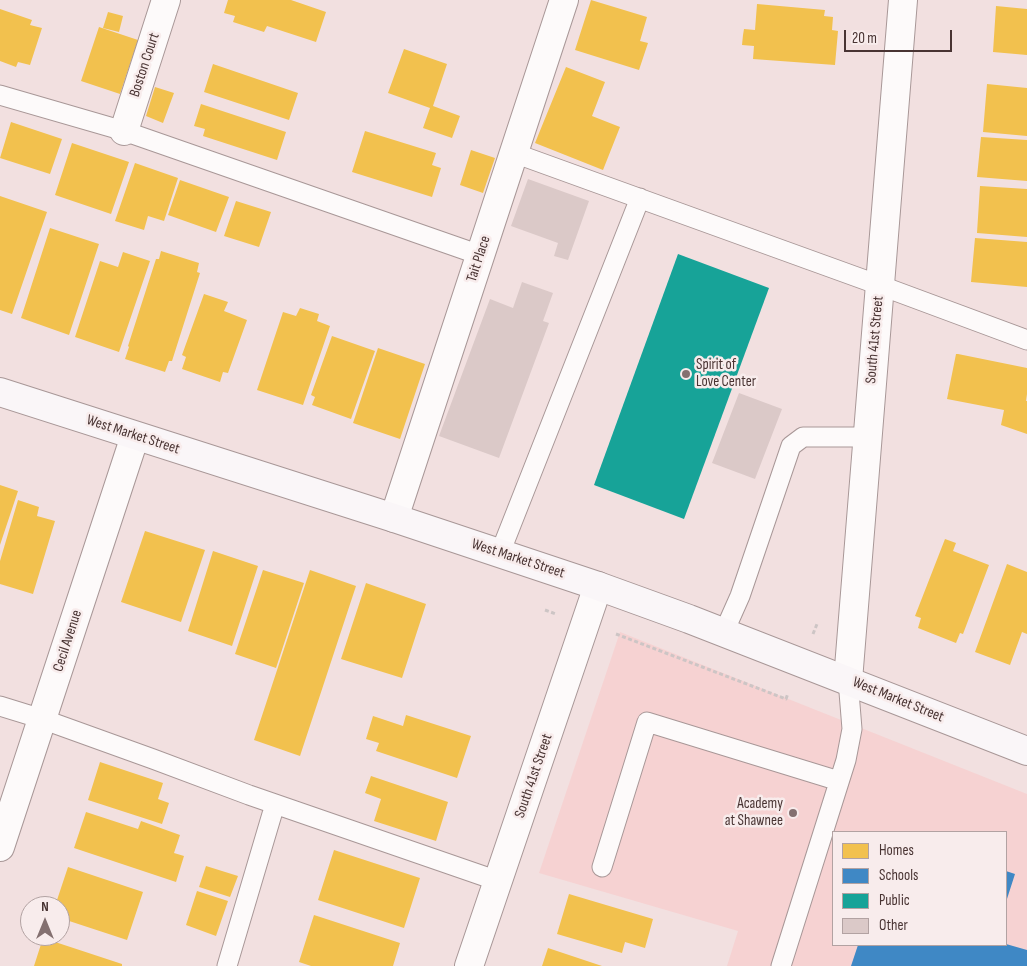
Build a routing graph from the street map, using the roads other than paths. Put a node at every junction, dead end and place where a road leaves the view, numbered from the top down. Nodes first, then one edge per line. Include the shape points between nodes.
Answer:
1 (166, 0) edge
2 (564, 0) edge
3 (902, 0) edge
4 (0, 95) edge
5 (124, 130) junction
6 (514, 153) junction
7 (640, 198) junction
8 (480, 255) junction
9 (879, 286) junction
10 (1027, 340) edge
11 (0, 392) edge
12 (135, 436) junction
13 (867, 437) junction
14 (394, 518) junction
15 (500, 553) junction
16 (598, 586) junction
17 (724, 632) junction
18 (848, 680) junction
19 (0, 706) edge
20 (42, 719) junction
21 (1027, 751) edge
22 (839, 781) junction
23 (275, 804) junction
24 (0, 846) edge
25 (602, 867) dead end
26 (498, 881) junction
27 (227, 966) edge
28 (470, 966) edge
29 (781, 966) edge

1 - 5 street, Boston Court
2 - 6 street, Tait Place
3 - 9 street, South 41st Street
4 - 5 lane
5 - 8 lane
6 - 7 lane
6 - 8 street, Tait Place
7 - 9 lane
7 - 15 lane
8 - 14 street, Tait Place
9 - 10 lane
9 - 13 street, South 41st Street
11 - 12 street, West Market Street
12 - 14 street, West Market Street
12 - 20 street, Cecil Avenue
13 - 17 lane via 804,437 791,446 740,596
13 - 18 street, South 41st Street
14 - 15 street, West Market Street
15 - 16 street, West Market Street
16 - 17 street, West Market Street
16 - 26 street, South 41st Street
17 - 18 street, West Market Street
18 - 21 street, West Market Street
18 - 22 lane via 852,729
19 - 20 lane
20 - 23 lane
20 - 24 street, Cecil Avenue
22 - 25 lane via 647,722
22 - 29 lane
23 - 26 lane
23 - 27 lane
26 - 28 street, South 41st Street

